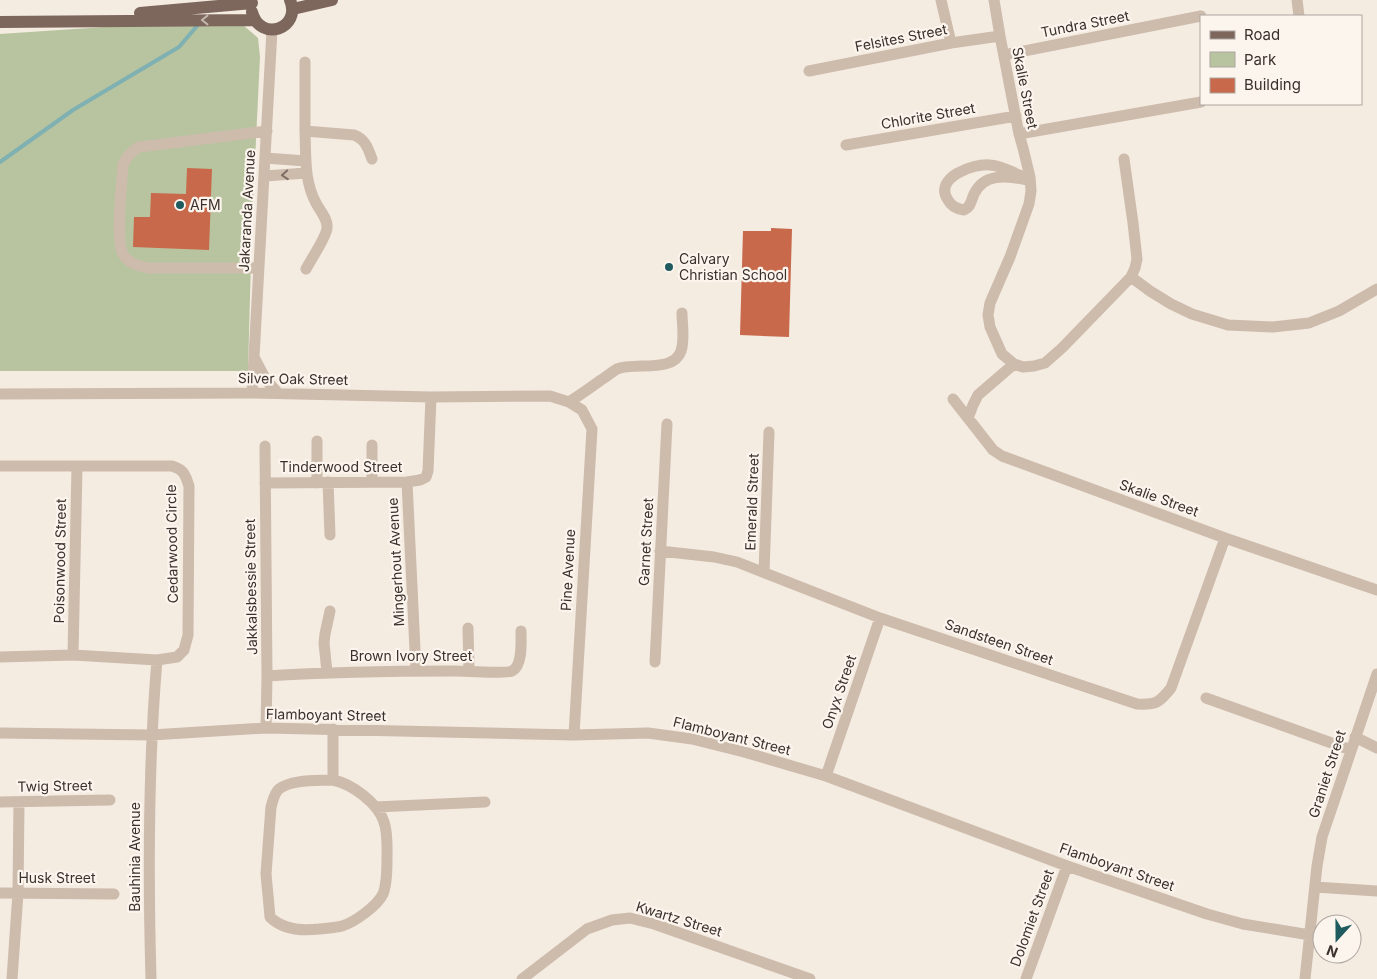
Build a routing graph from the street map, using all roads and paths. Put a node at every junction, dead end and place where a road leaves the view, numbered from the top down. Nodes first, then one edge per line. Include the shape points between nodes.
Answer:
1 (332, 0) edge
2 (941, 0) edge
3 (994, 0) edge
4 (1297, 0) edge
5 (253, 1) edge
6 (291, 5) edge
7 (1299, 15) edge
8 (0, 16) edge
9 (1200, 16) edge
10 (254, 20) junction
11 (0, 22) edge
12 (272, 30) junction
13 (1000, 36) junction
14 (951, 43) junction
15 (1004, 55) junction
16 (305, 62) dead end
17 (809, 71) dead end
18 (1200, 102) edge
19 (1016, 116) junction
20 (267, 131) junction
21 (305, 131) junction
22 (1019, 134) junction
23 (846, 145) dead end
24 (265, 158) junction
25 (372, 159) dead end
26 (1124, 159) dead end
27 (306, 161) junction
28 (306, 173) junction
29 (264, 176) junction
30 (1030, 180) junction
31 (259, 268) junction
32 (306, 269) dead end
33 (1132, 277) junction
34 (1377, 289) edge
35 (682, 313) dead end
36 (254, 356) junction
37 (1014, 364) junction
38 (252, 393) junction
39 (0, 394) edge
40 (279, 394) junction
41 (430, 397) junction
42 (953, 398) dead end
43 (569, 402) junction
44 (582, 410) joint
45 (968, 418) junction
46 (667, 424) dead end
47 (770, 432) dead end
48 (317, 441) dead end
49 (372, 445) dead end
50 (265, 446) dead end
51 (0, 466) edge
52 (77, 467) junction
53 (372, 482) junction
54 (407, 482) junction
55 (265, 483) junction
56 (323, 483) junction
57 (330, 535) dead end
58 (1225, 538) junction
59 (660, 551) junction
60 (764, 572) junction
61 (1377, 590) edge
62 (330, 611) dead end
63 (880, 618) junction
64 (468, 628) dead end
65 (521, 632) dead end
66 (73, 656) junction
67 (0, 657) edge
68 (157, 660) junction
69 (655, 662) dead end
70 (416, 671) junction
71 (469, 671) junction
72 (327, 672) junction
73 (1377, 674) edge
74 (267, 676) junction
75 (1206, 698) dead end
76 (266, 728) junction
77 (333, 729) junction
78 (0, 733) edge
79 (151, 735) junction
80 (574, 735) junction
81 (1355, 737) junction
82 (1377, 748) edge
83 (1351, 750) junction
84 (826, 776) junction
85 (333, 780) junction
86 (110, 800) dead end
87 (0, 802) edge
88 (19, 802) junction
89 (485, 802) dead end
90 (375, 807) junction
91 (1067, 866) junction
92 (1315, 887) junction
93 (1377, 891) edge
94 (0, 893) edge
95 (18, 893) junction
96 (114, 894) dead end
97 (1310, 935) junction
98 (12, 979) edge
99 (151, 979) edge
100 (522, 979) edge
101 (810, 979) edge
102 (1026, 979) edge
103 (1305, 979) edge

1 - 6 main road
2 - 14 street
3 - 13 street, Skalie Street
4 - 7 street
5 - 8 main road via 95,16
5 - 10 main road
6 - 12 main road via 292,17 284,27
9 - 15 street, Tundra Street
10 -> 11 main road
10 - 12 main road via 259,26
12 - 20 street, Jakaranda Avenue
13 - 14 street, Felsites Street
13 - 15 street, Skalie Street
14 - 17 street, Felsites Street
15 - 19 street, Skalie Street
16 - 21 street
18 - 22 street
19 - 22 street, Skalie Street
19 - 23 street, Chlorite Street
20 - 24 street, Jakaranda Avenue
20 - 31 street via 139,147 132,151 123,164 119,223 120,248 123,255 137,266
21 - 25 street via 360,138
21 - 27 street
22 - 30 street, Skalie Street
24 - 27 street
24 - 29 street, Jakaranda Avenue
26 - 33 street via 1136,259
27 - 28 street
28 -> 29 street
28 - 32 street via 327,227
29 - 31 street, Jakaranda Avenue
30 - 30 street via 988,164 956,173 944,191 956,208 964,210 969,208 978,188 990,180 1004,176
30 - 37 street, Skalie Street via 1029,204 988,315 1002,354
31 - 36 street, Jakaranda Avenue
33 - 34 street via 1171,304 1228,325 1273,327 1309,323 1339,311
33 - 37 street via 1045,363 1023,367
35 - 43 street via 683,341 678,358 662,365 617,370
36 - 38 street, Jakaranda Avenue
36 - 40 street via 266,380
37 - 45 street via 978,394
38 - 39 street, Silver Oak Street
38 - 40 street, Silver Oak Street
40 - 41 street, Silver Oak Street
41 - 43 street, Silver Oak Street via 550,396
41 - 54 street, Tinderwood Street via 428,471 426,477
42 - 45 street, Skalie Street
43 - 44 street, Silver Oak Street
44 - 80 street, Pine Avenue via 592,429
45 - 58 street, Skalie Street via 993,450 1002,456
46 - 59 street, Garnet Street
47 - 60 street, Emerald Street
48 - 56 street
49 - 53 street
50 - 55 street, Jakkalsbessie Street
51 - 52 street, Cedarwood Circle
52 - 66 street, Poisonwood Street
52 - 68 street, Cedarwood Circle via 172,466 186,476 189,486 188,635 184,650 177,657
53 - 54 street, Tinderwood Street
53 - 56 street, Tinderwood Street
54 - 70 street, Mingerhout Avenue
55 - 56 street, Tinderwood Street
55 - 74 street, Jakkalsbessie Street
56 - 57 street
58 - 61 street, Skalie Street
58 - 63 street, Sandsteen Street via 1170,688 1162,699 1151,705 1137,704
59 - 60 street, Sandsteen Street via 714,557
59 - 69 street, Garnet Street
60 - 63 street, Sandsteen Street
62 - 72 street via 324,643
63 - 84 street, Onyx Street
64 - 71 street
65 - 71 street, Brown Ivory Street via 520,658 513,671
66 - 67 street, Cedarwood Circle
66 - 68 street, Cedarwood Circle
68 - 79 street
70 - 71 street, Brown Ivory Street
70 - 72 street, Brown Ivory Street
72 - 74 street, Brown Ivory Street
73 - 81 street, Graniet Street
74 - 76 street, Jakkalsbessie Street
75 - 83 street
76 - 77 street, Flamboyant Street
76 - 79 street, Flamboyant Street
77 - 80 street, Flamboyant Street
77 - 85 street
78 - 79 street, Flamboyant Street
79 - 99 street, Bauhinia Avenue via 148,893
80 - 84 street, Flamboyant Street via 648,733 692,739
81 - 82 street
81 - 83 street, Graniet Street
83 - 92 street, Graniet Street via 1322,837
84 - 91 street, Flamboyant Street
85 - 90 street via 359,791
85 - 90 street via 290,784 278,789 274,796 266,874 270,917 277,924 311,930 342,926 366,914 383,894 387,843 385,824
86 - 88 street, Twig Street
87 - 88 street, Twig Street
88 - 95 street
89 - 90 street
91 - 97 street, Flamboyant Street via 1207,914 1243,924
91 - 102 street, Dolomiet Street
92 - 93 street
92 - 97 street, Graniet Street
94 - 95 street, Husk Street
95 - 96 street, Husk Street
95 - 98 street
97 - 103 street, Graniet Street
100 - 101 street, Kwartz Street via 587,929 612,920 630,918 671,929

